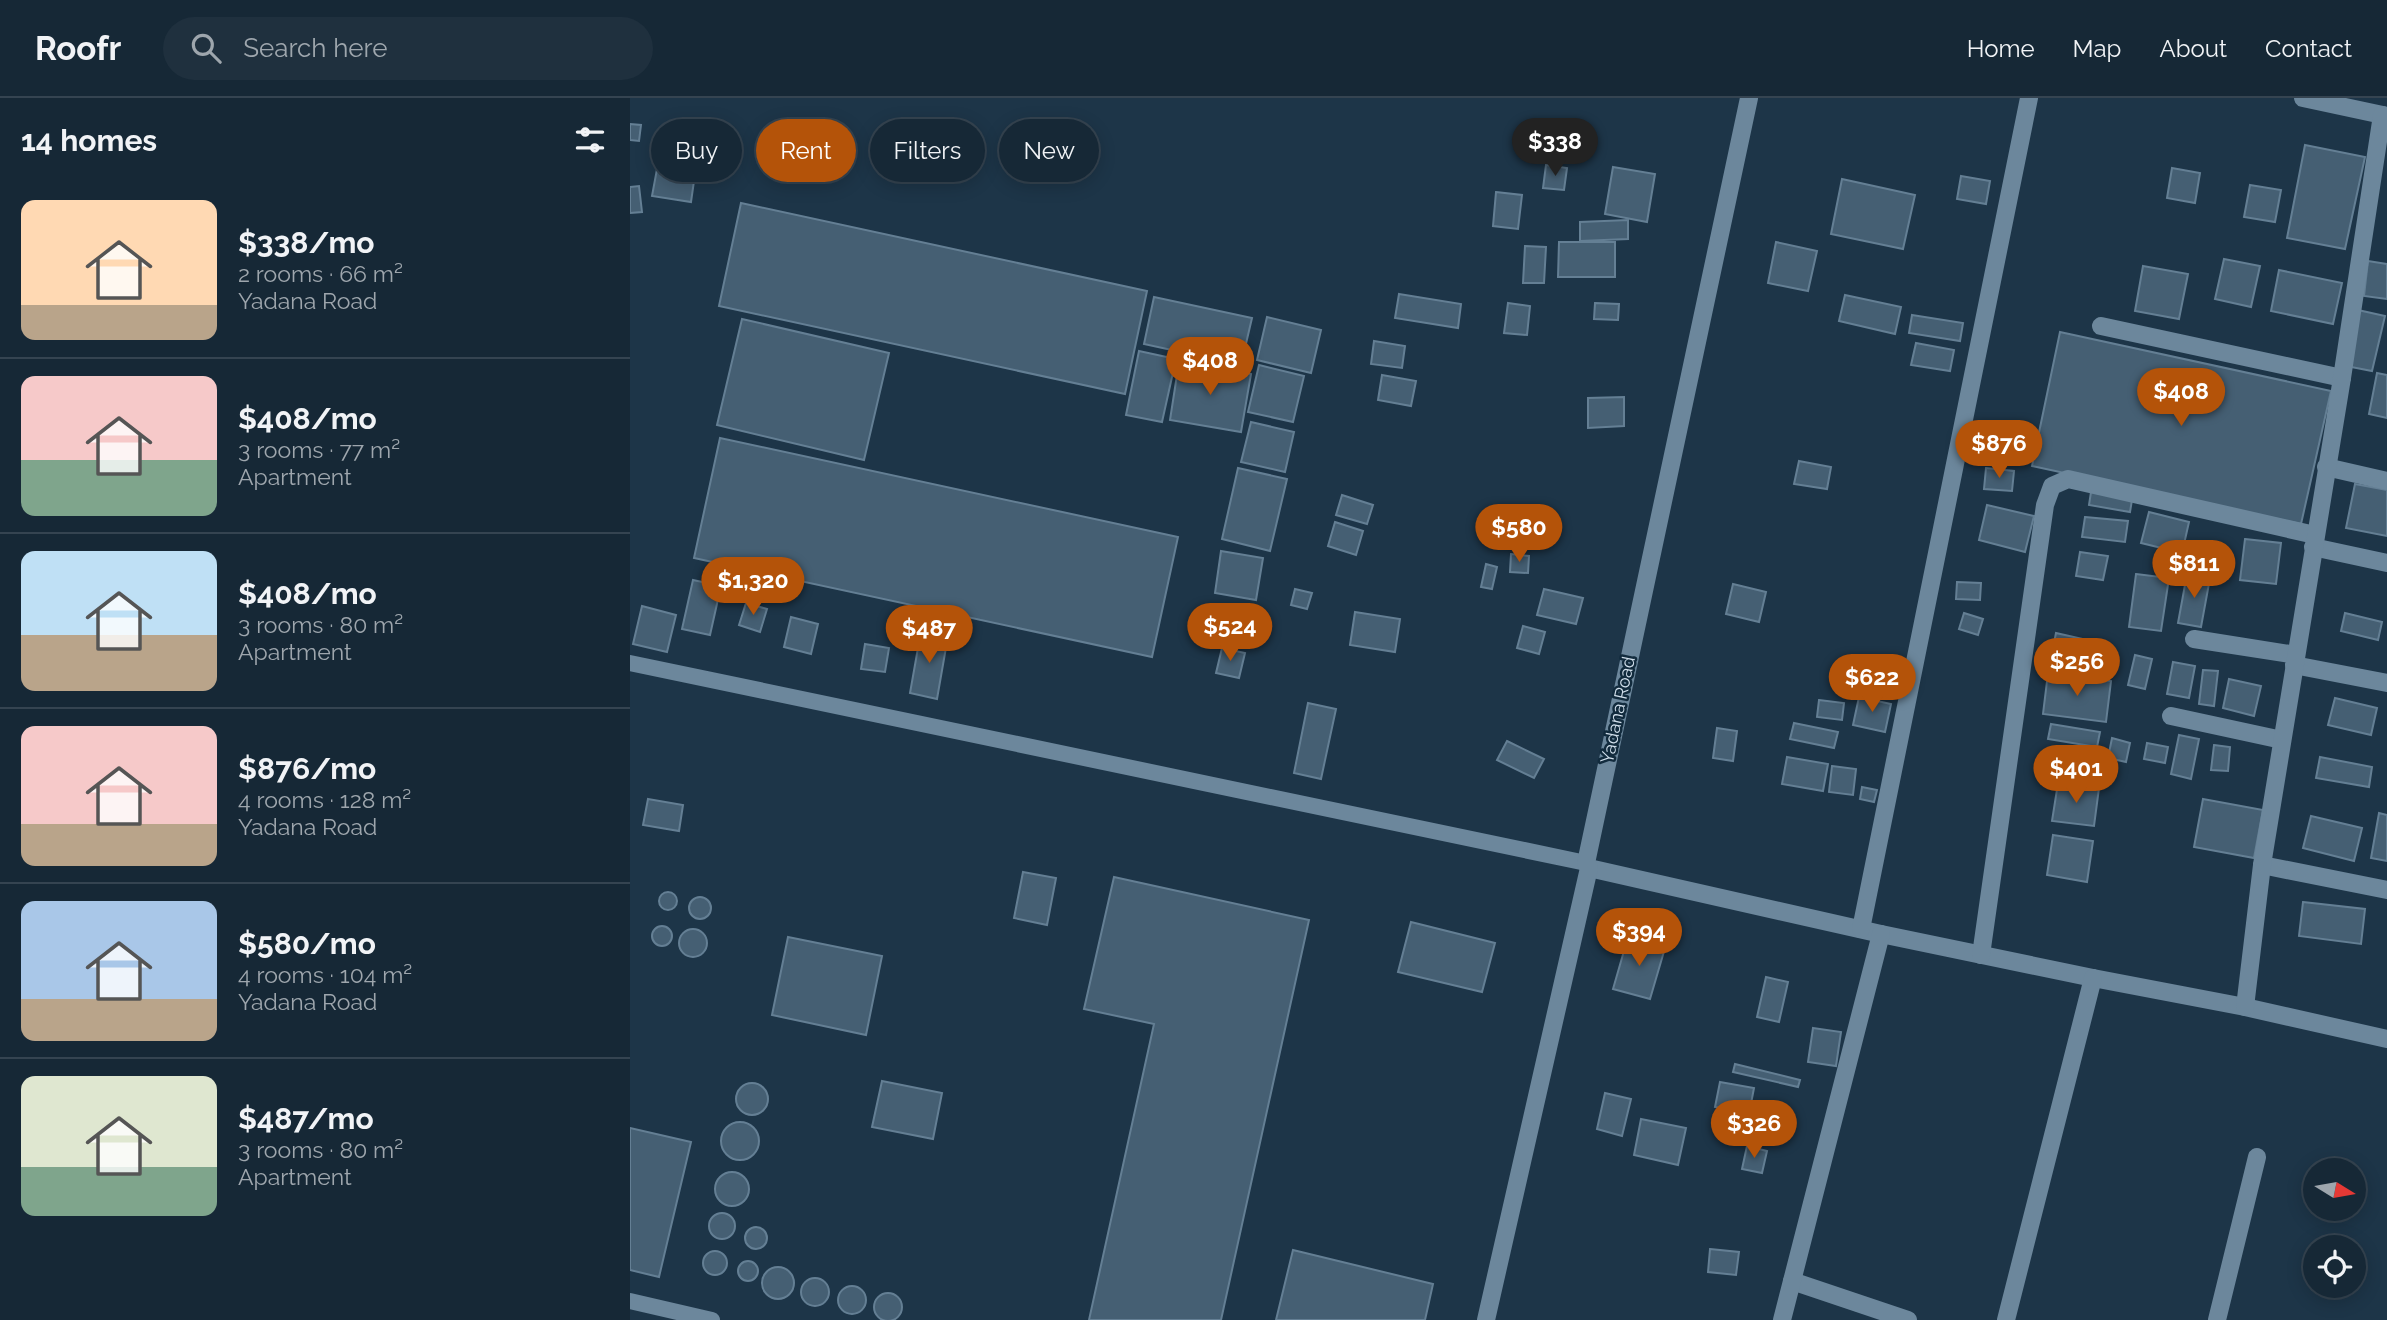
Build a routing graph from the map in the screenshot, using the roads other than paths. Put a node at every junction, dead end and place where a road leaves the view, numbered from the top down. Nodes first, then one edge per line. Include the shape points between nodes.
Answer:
1 (1749, 98) edge
2 (2029, 98) edge
3 (2303, 98) edge
4 (2385, 116) edge
5 (2101, 326) dead end
6 (2342, 378) junction
7 (2326, 467) junction
8 (2387, 481) edge
9 (2314, 541) junction
10 (2387, 563) edge
11 (2194, 639) dead end
12 (2295, 660) junction
13 (630, 663) edge
14 (2387, 683) edge
15 (2171, 716) dead end
16 (2282, 740) junction
17 (2262, 865) junction
18 (1587, 866) junction
19 (2387, 890) edge
20 (1861, 929) junction
21 (1881, 934) junction
22 (1981, 955) junction
23 (2093, 978) junction
24 (2245, 1007) junction
25 (2387, 1039) edge
26 (2257, 1157) dead end
27 (1792, 1281) junction
28 (630, 1301) edge
29 (712, 1320) edge
30 (1486, 1320) edge
31 (1782, 1320) edge
32 (1908, 1320) edge
33 (2006, 1320) edge
34 (2217, 1320) edge

1 - 18 street, Yadana Road
2 - 20 street
3 - 4 street
4 - 6 street
5 - 6 street
6 - 7 street
7 - 8 street
7 - 9 street
9 - 10 street
9 - 12 street
9 - 22 street via 2068,480 2052,486 2045,505
11 - 12 street
12 - 14 street
12 - 16 street
13 - 18 lane
15 - 16 street
16 - 17 street
17 - 19 street
17 - 24 street
18 - 20 street
18 - 30 street, Yadana Road
20 - 21 street
21 - 22 street
21 - 27 street
22 - 23 street
23 - 24 street
23 - 33 street
24 - 25 street
26 - 34 street
27 - 31 street
27 - 32 street
28 - 29 lane

